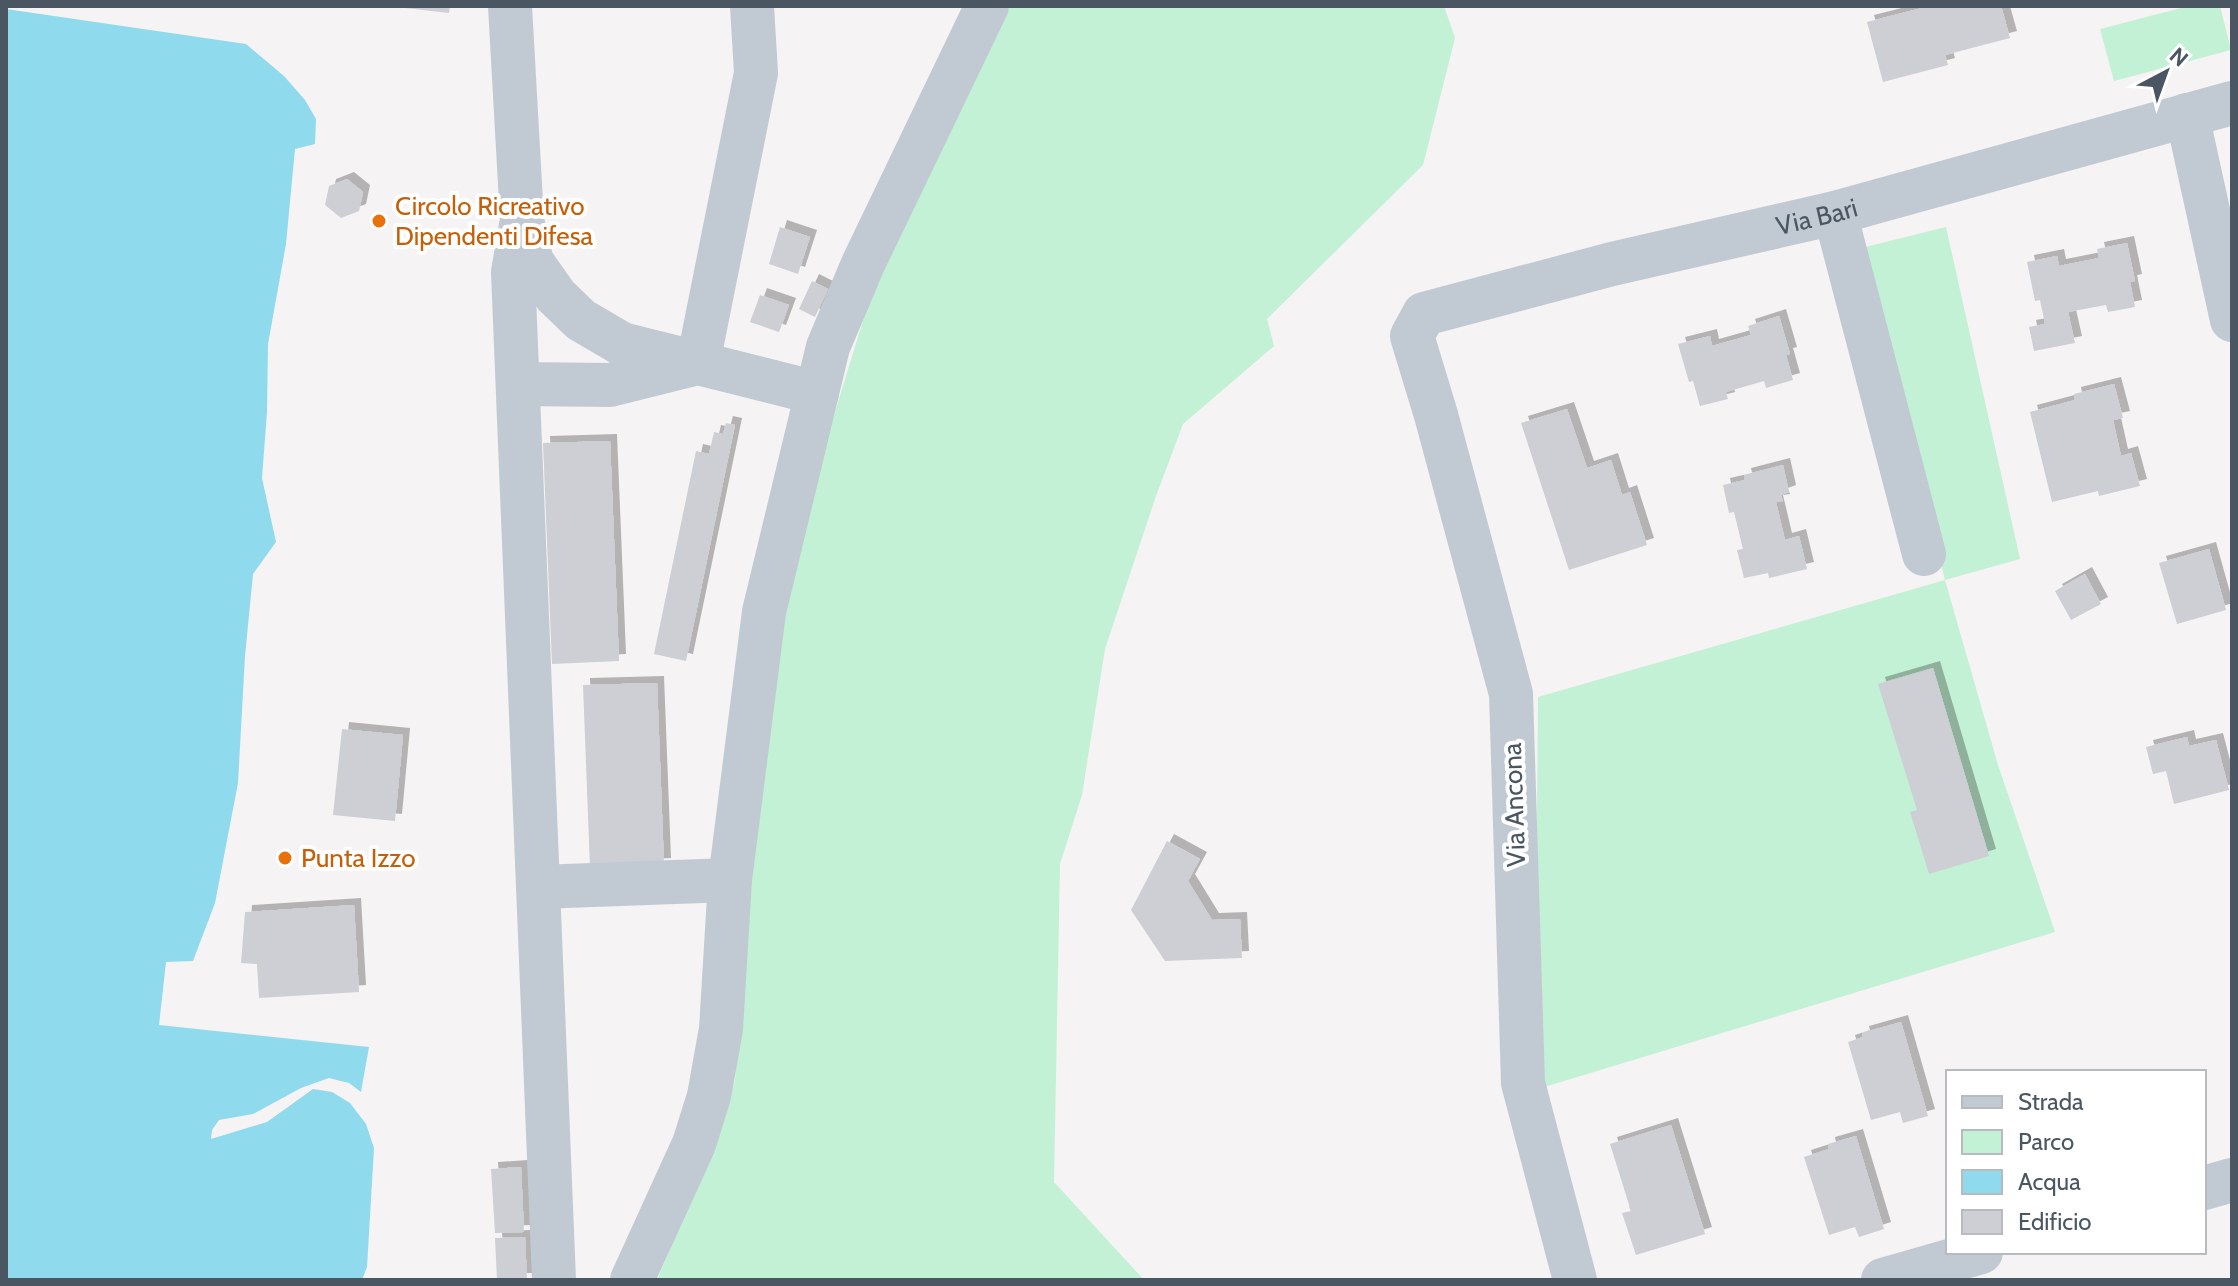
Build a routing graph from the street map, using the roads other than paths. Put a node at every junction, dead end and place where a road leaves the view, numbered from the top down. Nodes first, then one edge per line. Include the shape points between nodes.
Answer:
1 (510, 6) edge
2 (752, 6) edge
3 (987, 6) edge
4 (2232, 103) edge
5 (2187, 115) junction
6 (1835, 213) junction
7 (522, 220) junction
8 (2232, 320) edge
9 (1412, 336) joint
10 (698, 363) junction
11 (519, 384) junction
12 (817, 393) junction
13 (1924, 554) dead end
14 (730, 880) junction
15 (538, 887) junction
16 (2232, 1180) edge
17 (2206, 1187) edge
18 (1974, 1254) edge
19 (554, 1280) edge
20 (632, 1280) edge
21 (1575, 1280) edge
22 (1883, 1280) edge

1 - 7 street
2 - 10 street via 756,73
3 - 12 street via 863,264 828,347
4 - 5 street, Via Bari
5 - 6 street, Via Bari
5 - 8 street
6 - 9 street, Via Bari via 1424,314
6 - 13 street
7 - 10 street via 532,262 581,320 622,344
7 - 11 street via 513,272
9 - 21 street, Via Ancona via 1511,694 1523,1083
10 - 11 street via 610,385
10 - 12 street
11 - 15 street
12 - 14 street via 764,612
14 - 15 street
14 - 20 street via 721,1029 709,1096 694,1144
15 - 19 street
16 - 17 street
18 - 22 street

